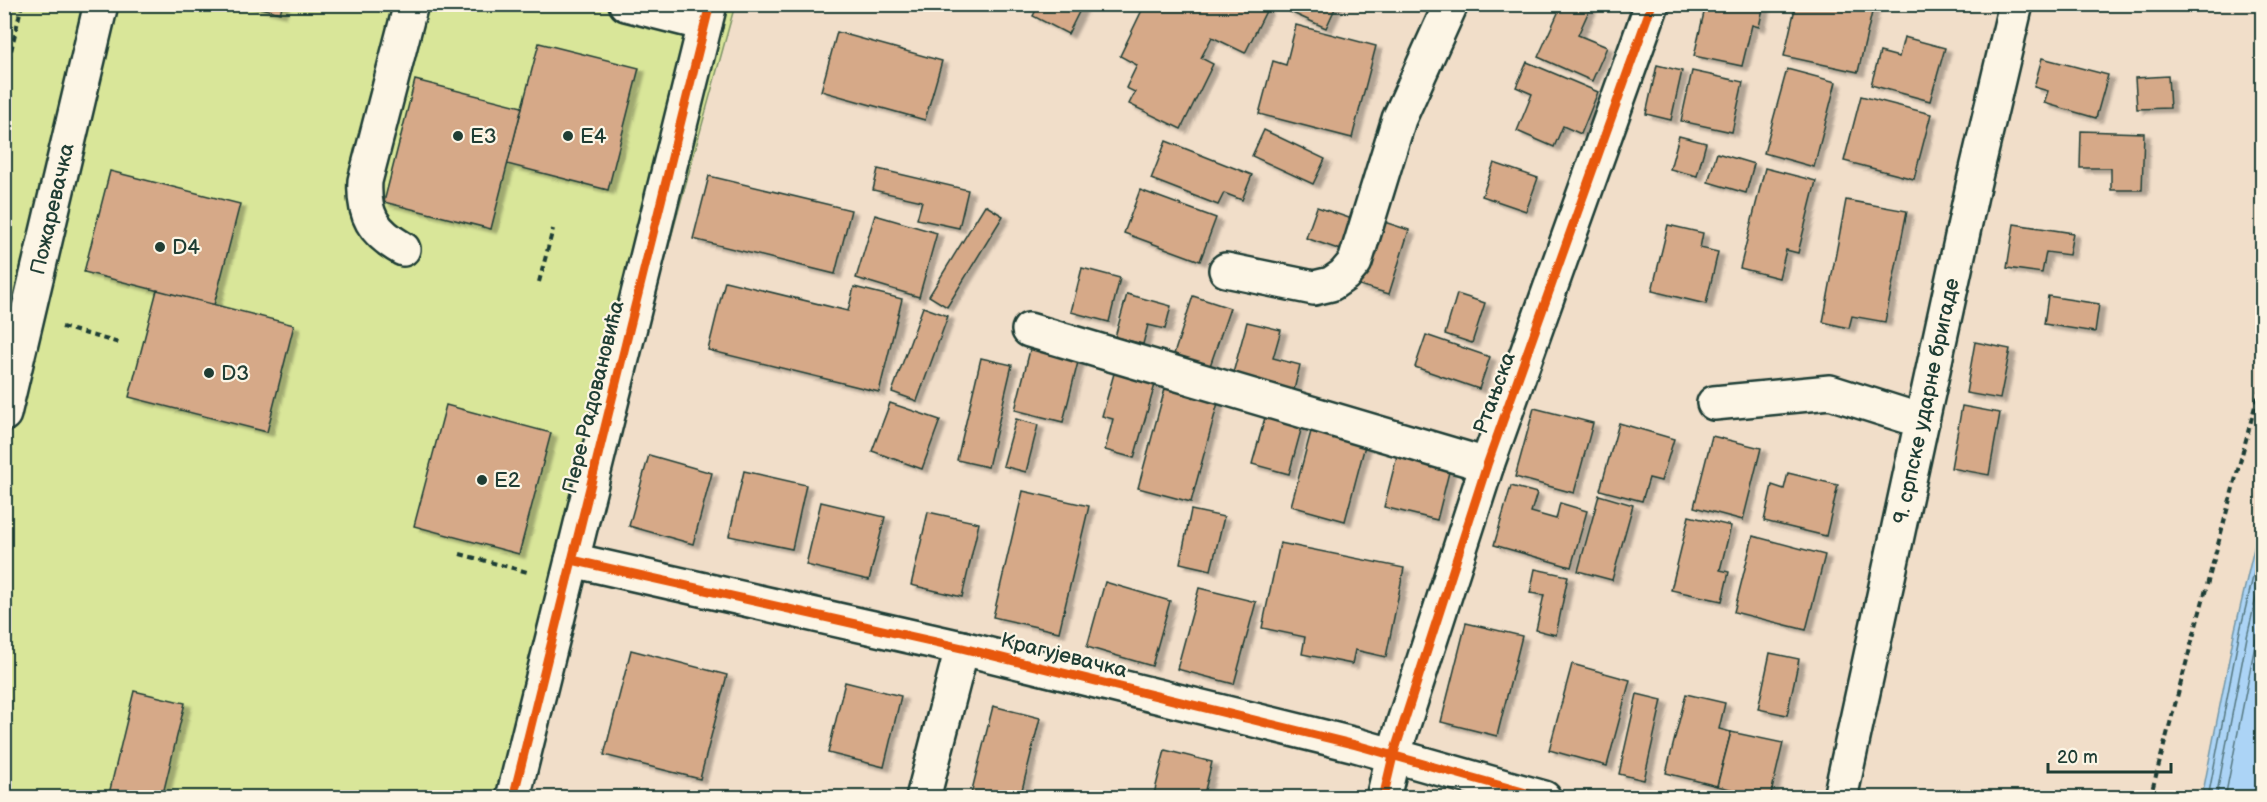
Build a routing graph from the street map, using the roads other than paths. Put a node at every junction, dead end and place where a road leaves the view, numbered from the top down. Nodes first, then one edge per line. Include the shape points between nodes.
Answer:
1 (100, 4) edge
2 (411, 4) edge
3 (626, 4) edge
4 (1451, 4) edge
5 (1652, 4) edge
6 (2016, 4) edge
7 (708, 14) edge
8 (403, 249) dead end
9 (1226, 270) dead end
10 (1029, 330) dead end
11 (1714, 403) dead end
12 (4, 414) edge
13 (1922, 421) junction
14 (1487, 465) junction
15 (569, 571) junction
16 (962, 648) junction
17 (1393, 756) junction
18 (513, 798) edge
19 (923, 798) edge
20 (1383, 798) edge
21 (1544, 798) edge
22 (1840, 798) edge

1 - 12 street, Пожаревачка
2 - 8 street via 365,181 364,201 378,231
3 - 7 street
4 - 9 street via 1399,119 1355,262 1331,284 1314,288
5 - 14 street, Ртањска
6 - 13 street, 9. српске ударне бригаде
7 - 15 street, Пере Радовановића
10 - 14 street
11 - 13 street via 1830,392
13 - 22 street, 9. српске ударне бригаде
14 - 17 street, Ртањска
15 - 16 street, Крагујевачка
15 - 18 street, Пере Радовановића
16 - 17 street, Крагујевачка
16 - 19 street
17 - 20 street, Ртањска
17 - 21 street, Крагујевачка

